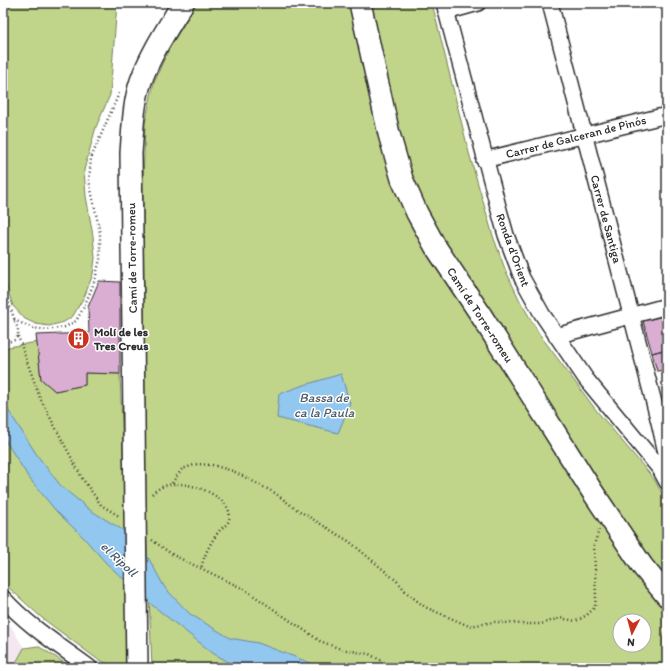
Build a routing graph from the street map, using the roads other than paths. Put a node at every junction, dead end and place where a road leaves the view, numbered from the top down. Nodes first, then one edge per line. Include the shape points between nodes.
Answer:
1 (183, 3) edge
2 (360, 3) edge
3 (478, 3) edge
4 (550, 3) edge
5 (445, 7) edge
6 (667, 115) edge
7 (585, 136) junction
8 (484, 160) junction
9 (667, 306) edge
10 (631, 315) junction
11 (556, 336) junction
12 (662, 435) junction
13 (636, 440) junction
14 (667, 457) edge
15 (667, 482) edge
16 (667, 596) edge
17 (3, 598) edge
18 (90, 668) edge
19 (137, 668) edge

1 - 19 street, Camí de Torre-romeu, bridge via 147,66 133,120 127,513
2 - 16 street, Camí de Torre-romeu via 389,134 402,179 435,246 605,510 643,567
3 - 5 street
4 - 7 street, Carrer de Santiga
5 - 8 street, Ronda d'Orient
6 - 7 street, Carrer de Galceran de Pinós
7 - 8 street, Carrer de Galceran de Pinós
7 - 10 street, Carrer de Santiga
8 - 11 street, Ronda d'Orient via 506,236 522,278
9 - 10 street
10 - 11 street
10 - 12 street, Carrer de Santiga
11 - 13 street, Ronda d'Orient via 586,379
12 - 13 street via 648,442
12 - 14 street, Carrer de Santiga
13 - 15 street, Ronda d'Orient
17 - 18 street via 32,626

